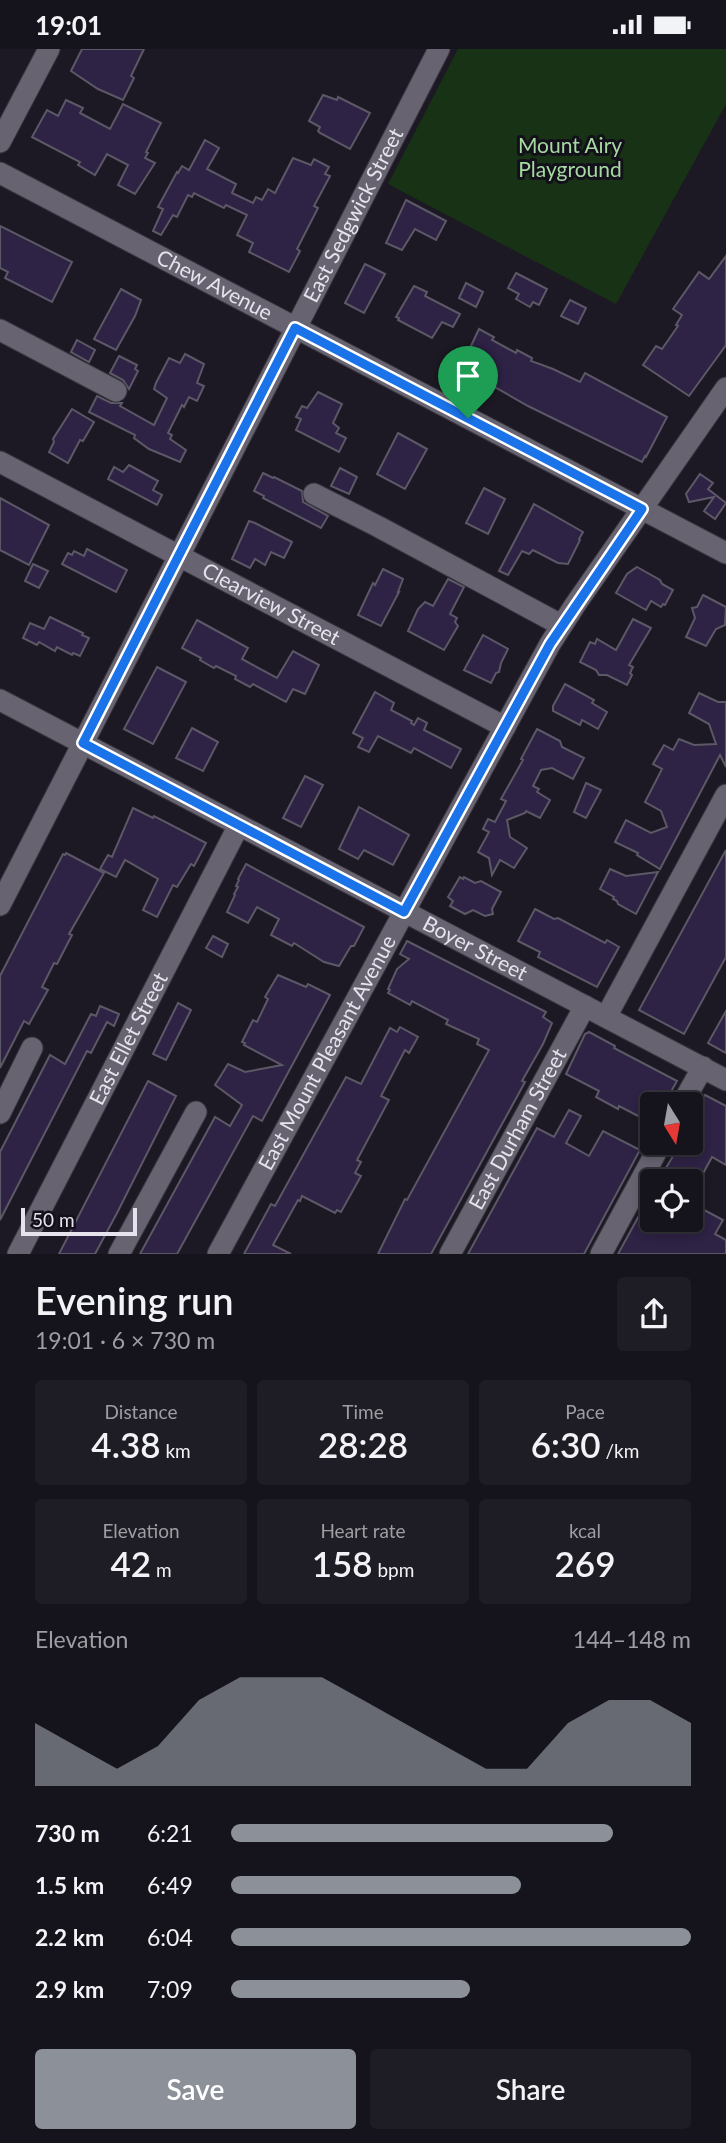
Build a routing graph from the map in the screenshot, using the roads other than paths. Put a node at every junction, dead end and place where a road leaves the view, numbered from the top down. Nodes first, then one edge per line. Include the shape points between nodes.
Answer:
1 (49, 49) edge
2 (439, 49) edge
3 (0, 142) edge
4 (0, 173) edge
5 (295, 328) junction
6 (0, 330) edge
7 (726, 388) edge
8 (117, 391) dead end
9 (0, 463) edge
10 (314, 495) dead end
11 (642, 509) junction
12 (726, 553) edge
13 (179, 556) junction
14 (561, 625) junction
15 (0, 700) edge
16 (505, 727) junction
17 (83, 743) junction
18 (726, 796) edge
19 (239, 825) junction
20 (0, 905) edge
21 (404, 912) junction
22 (585, 1006) junction
23 (606, 1017) junction
24 (33, 1048) dead end
25 (702, 1067) junction
26 (726, 1080) edge
27 (688, 1092) edge
28 (196, 1112) dead end
29 (0, 1113) edge
30 (655, 1155) edge
31 (18, 1254) edge
32 (119, 1254) edge
33 (218, 1254) edge
34 (450, 1254) edge
35 (601, 1254) edge

1 - 3 street
2 - 5 street, East Sedgwick Street
4 - 5 street, Chew Avenue
5 - 11 street, Chew Avenue
5 - 13 street, East Sedgwick Street
6 - 8 street
7 - 11 street, East Mount Pleasant Avenue
9 - 13 street, Clearview Street
10 - 14 street
11 - 12 street, Chew Avenue
11 - 14 street, East Mount Pleasant Avenue
13 - 16 street, Clearview Street
13 - 17 street, East Sedgwick Street
14 - 16 street, East Mount Pleasant Avenue
15 - 17 street, Boyer Street
16 - 21 street, East Mount Pleasant Avenue
17 - 19 street, Boyer Street
17 - 20 street, East Sedgwick Street
18 - 23 street
19 - 21 street, Boyer Street
19 - 31 street, East Ellet Street
21 - 22 street, Boyer Street
21 - 33 street, East Mount Pleasant Avenue
22 - 23 street, Boyer Street
22 - 34 street, East Durham Street
23 - 25 street, Boyer Street
24 - 29 street
25 - 26 street, Boyer Street
25 - 27 street
28 - 32 street
30 - 35 street

